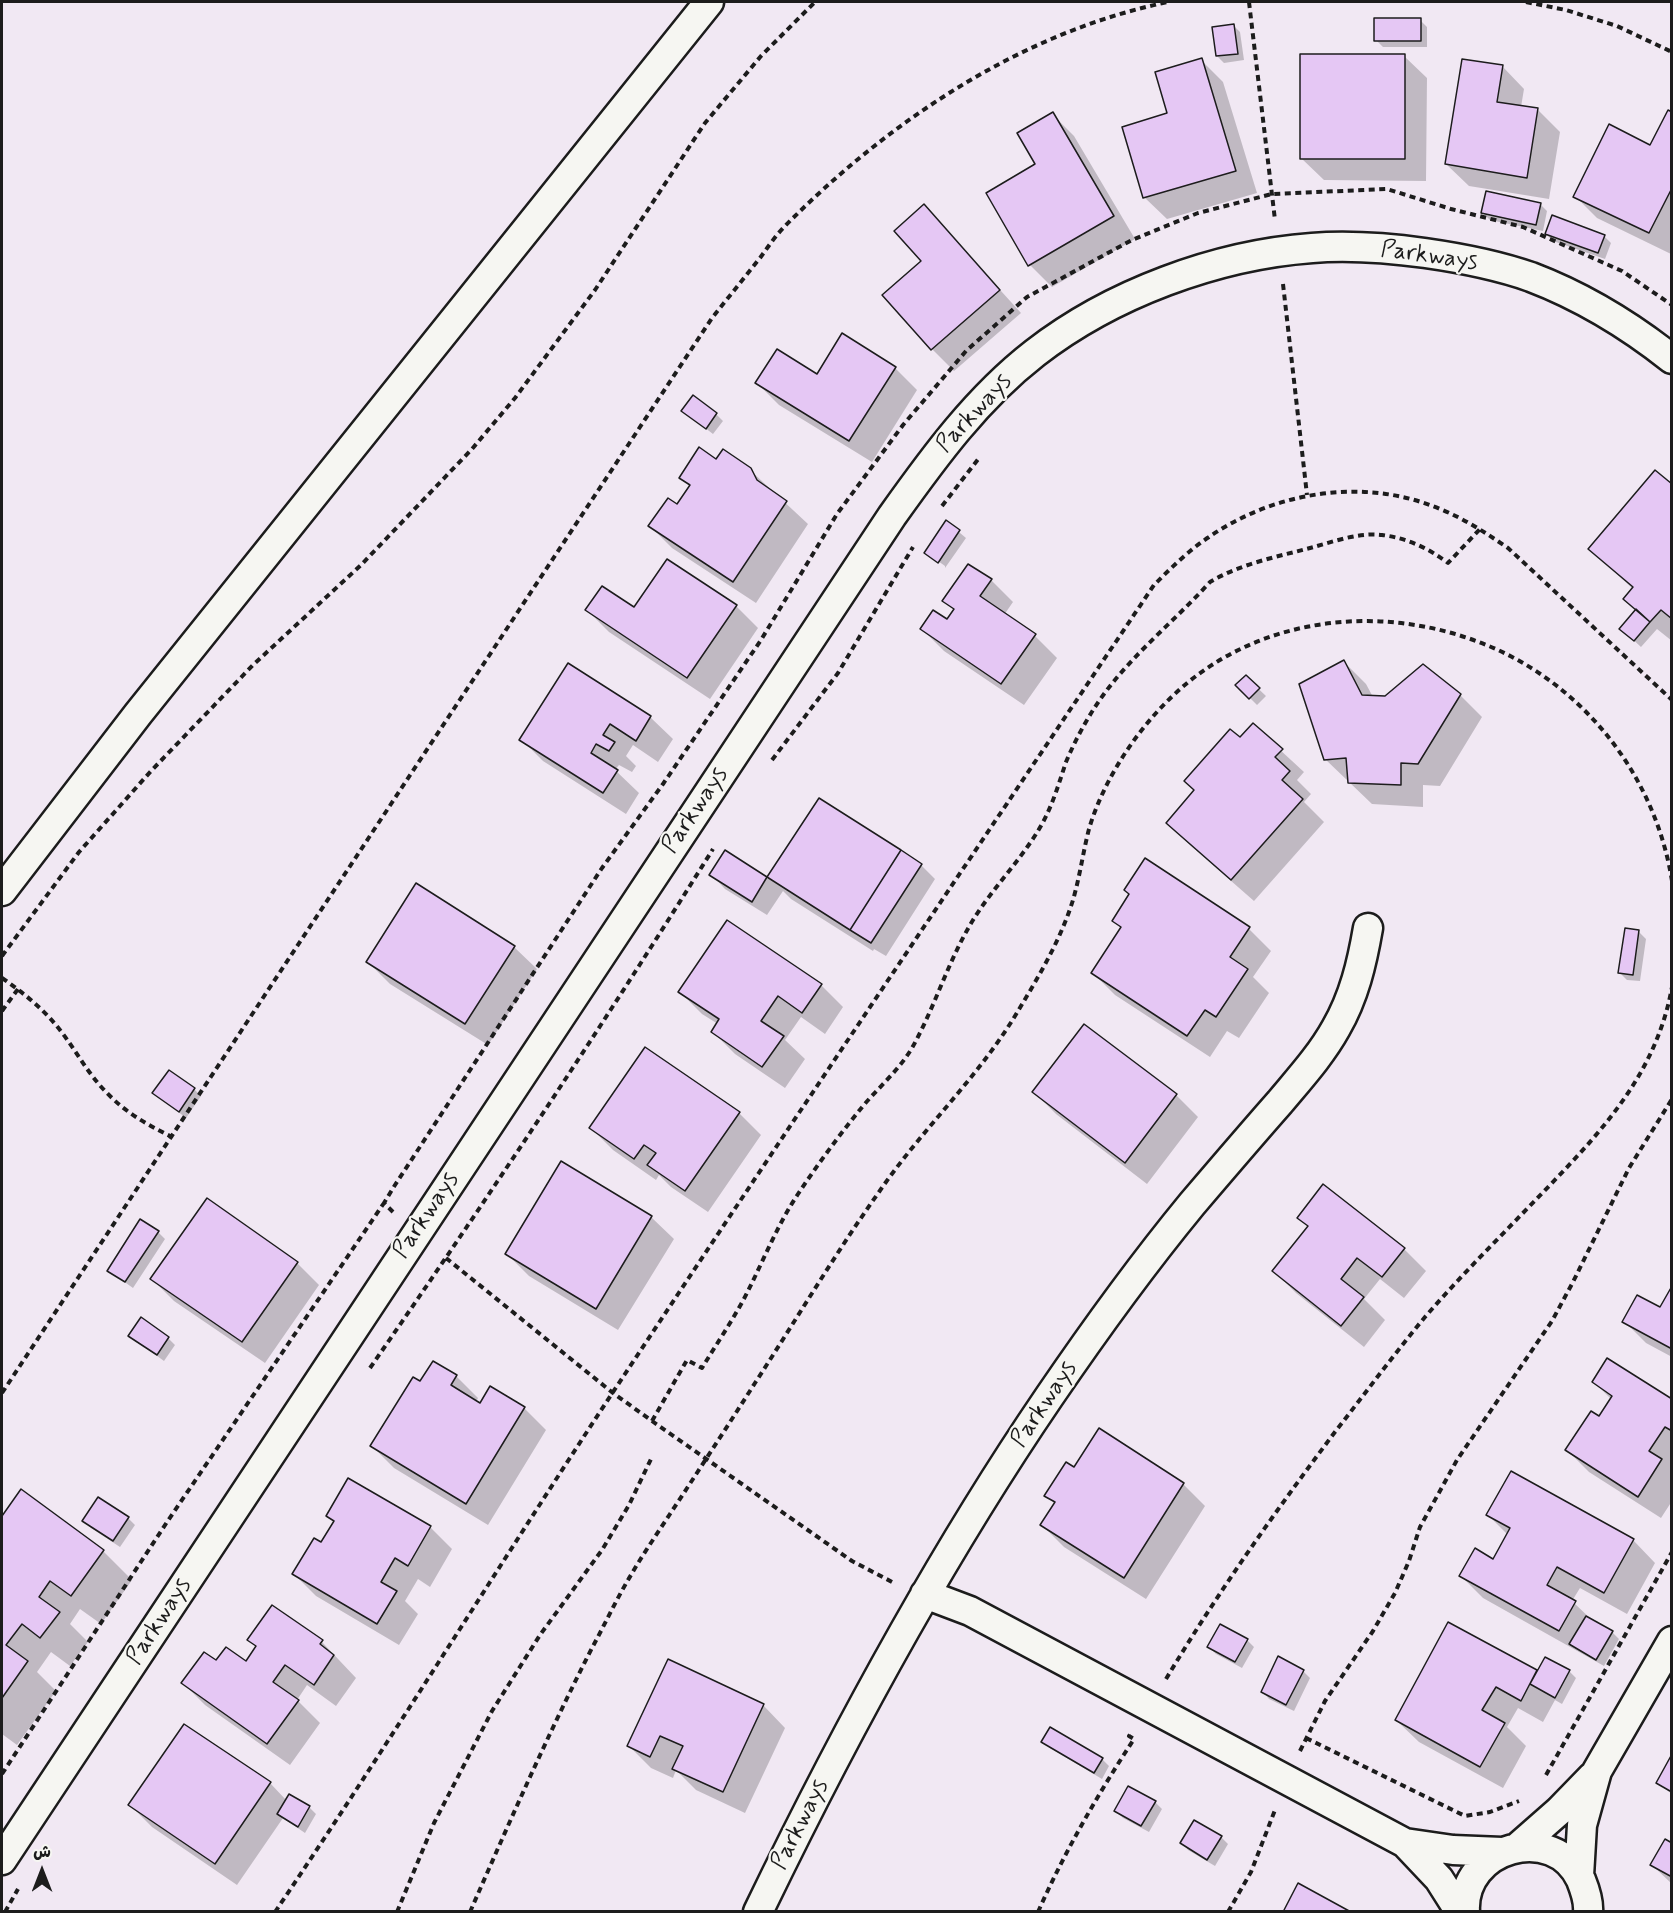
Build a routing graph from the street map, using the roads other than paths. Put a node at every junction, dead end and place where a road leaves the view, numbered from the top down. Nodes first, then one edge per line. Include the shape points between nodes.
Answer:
1 (709, 2) edge
2 (1671, 358) edge
3 (2, 891) edge
4 (1368, 928) dead end
5 (925, 1594) junction
6 (1671, 1641) edge
7 (1597, 1771) junction
8 (1405, 1843) junction
9 (1510, 1850) junction
10 (2, 1860) edge
11 (1579, 1876) junction
12 (758, 1911) edge
13 (1460, 1911) edge
14 (1465, 1911) edge
15 (1588, 1911) edge

1 - 3 street via 146,704
2 - 10 street, Parkways via 1596,307 1530,277 1459,258 1386,248 1279,252 1170,279 1101,310 1035,353 985,399 938,452 892,516
4 - 5 street, Parkways via 1352,995 1320,1055 1191,1206 1094,1333 1004,1465
5 - 8 street via 970,1611
5 - 12 street, Parkways via 813,1798
6 - 7 street
7 - 9 street via 1559,1811
7 - 11 street via 1582,1825
8 - 9 street via 1453,1850
8 - 13 street via 1438,1879
9 - 11 street via 1539,1849 1559,1856
9 - 14 street via 1488,1860 1476,1872 1468,1887
11 - 15 street via 1586,1891

